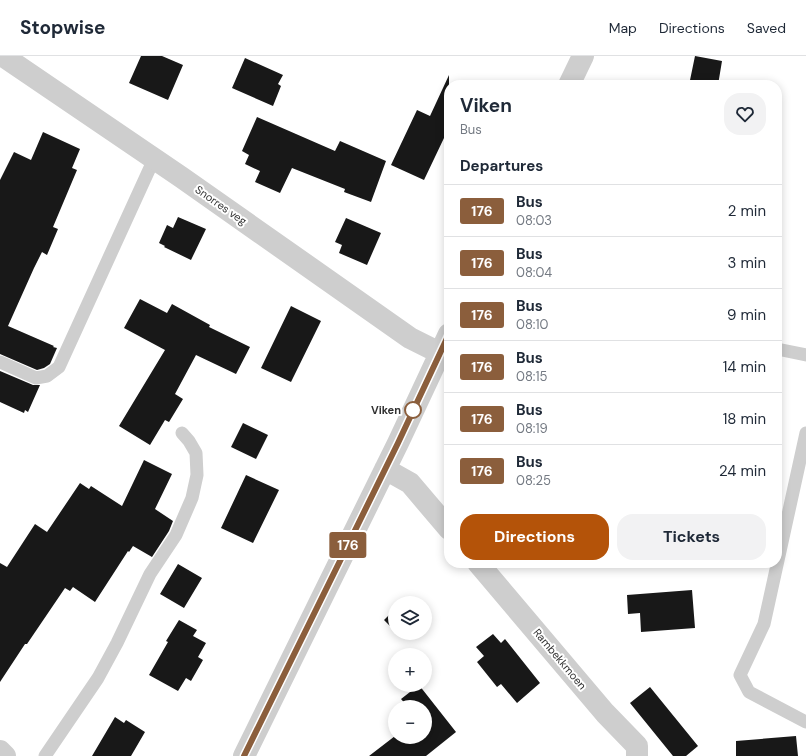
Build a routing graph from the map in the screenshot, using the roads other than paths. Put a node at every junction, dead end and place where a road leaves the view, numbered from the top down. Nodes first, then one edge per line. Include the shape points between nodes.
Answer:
1 (2, 56) edge
2 (583, 56) edge
3 (571, 80) edge
4 (154, 159) junction
5 (444, 343) edge
6 (782, 351) edge
7 (806, 355) edge
8 (0, 362) edge
9 (182, 433) dead end
10 (806, 433) edge
11 (385, 469) junction
12 (444, 523) edge
13 (782, 542) edge
14 (482, 568) edge
15 (776, 568) edge
16 (806, 722) edge
17 (0, 751) edge
18 (5, 756) edge
19 (45, 756) edge
20 (244, 756) edge
21 (637, 756) edge

1 - 4 street, Snorres veg
2 - 3 street
4 - 5 street, Snorres veg via 410,338
4 - 8 lane via 59,367 47,376 36,378
5 - 11 street
6 - 7 lane
9 - 19 lane via 196,453 197,475 192,498 176,535 150,574 98,678
10 - 13 lane
11 - 12 street via 410,483
11 - 20 street
14 - 21 street, Rambekkmoen via 605,713 637,746
15 - 16 lane via 764,624 740,675 749,692
17 - 18 street

